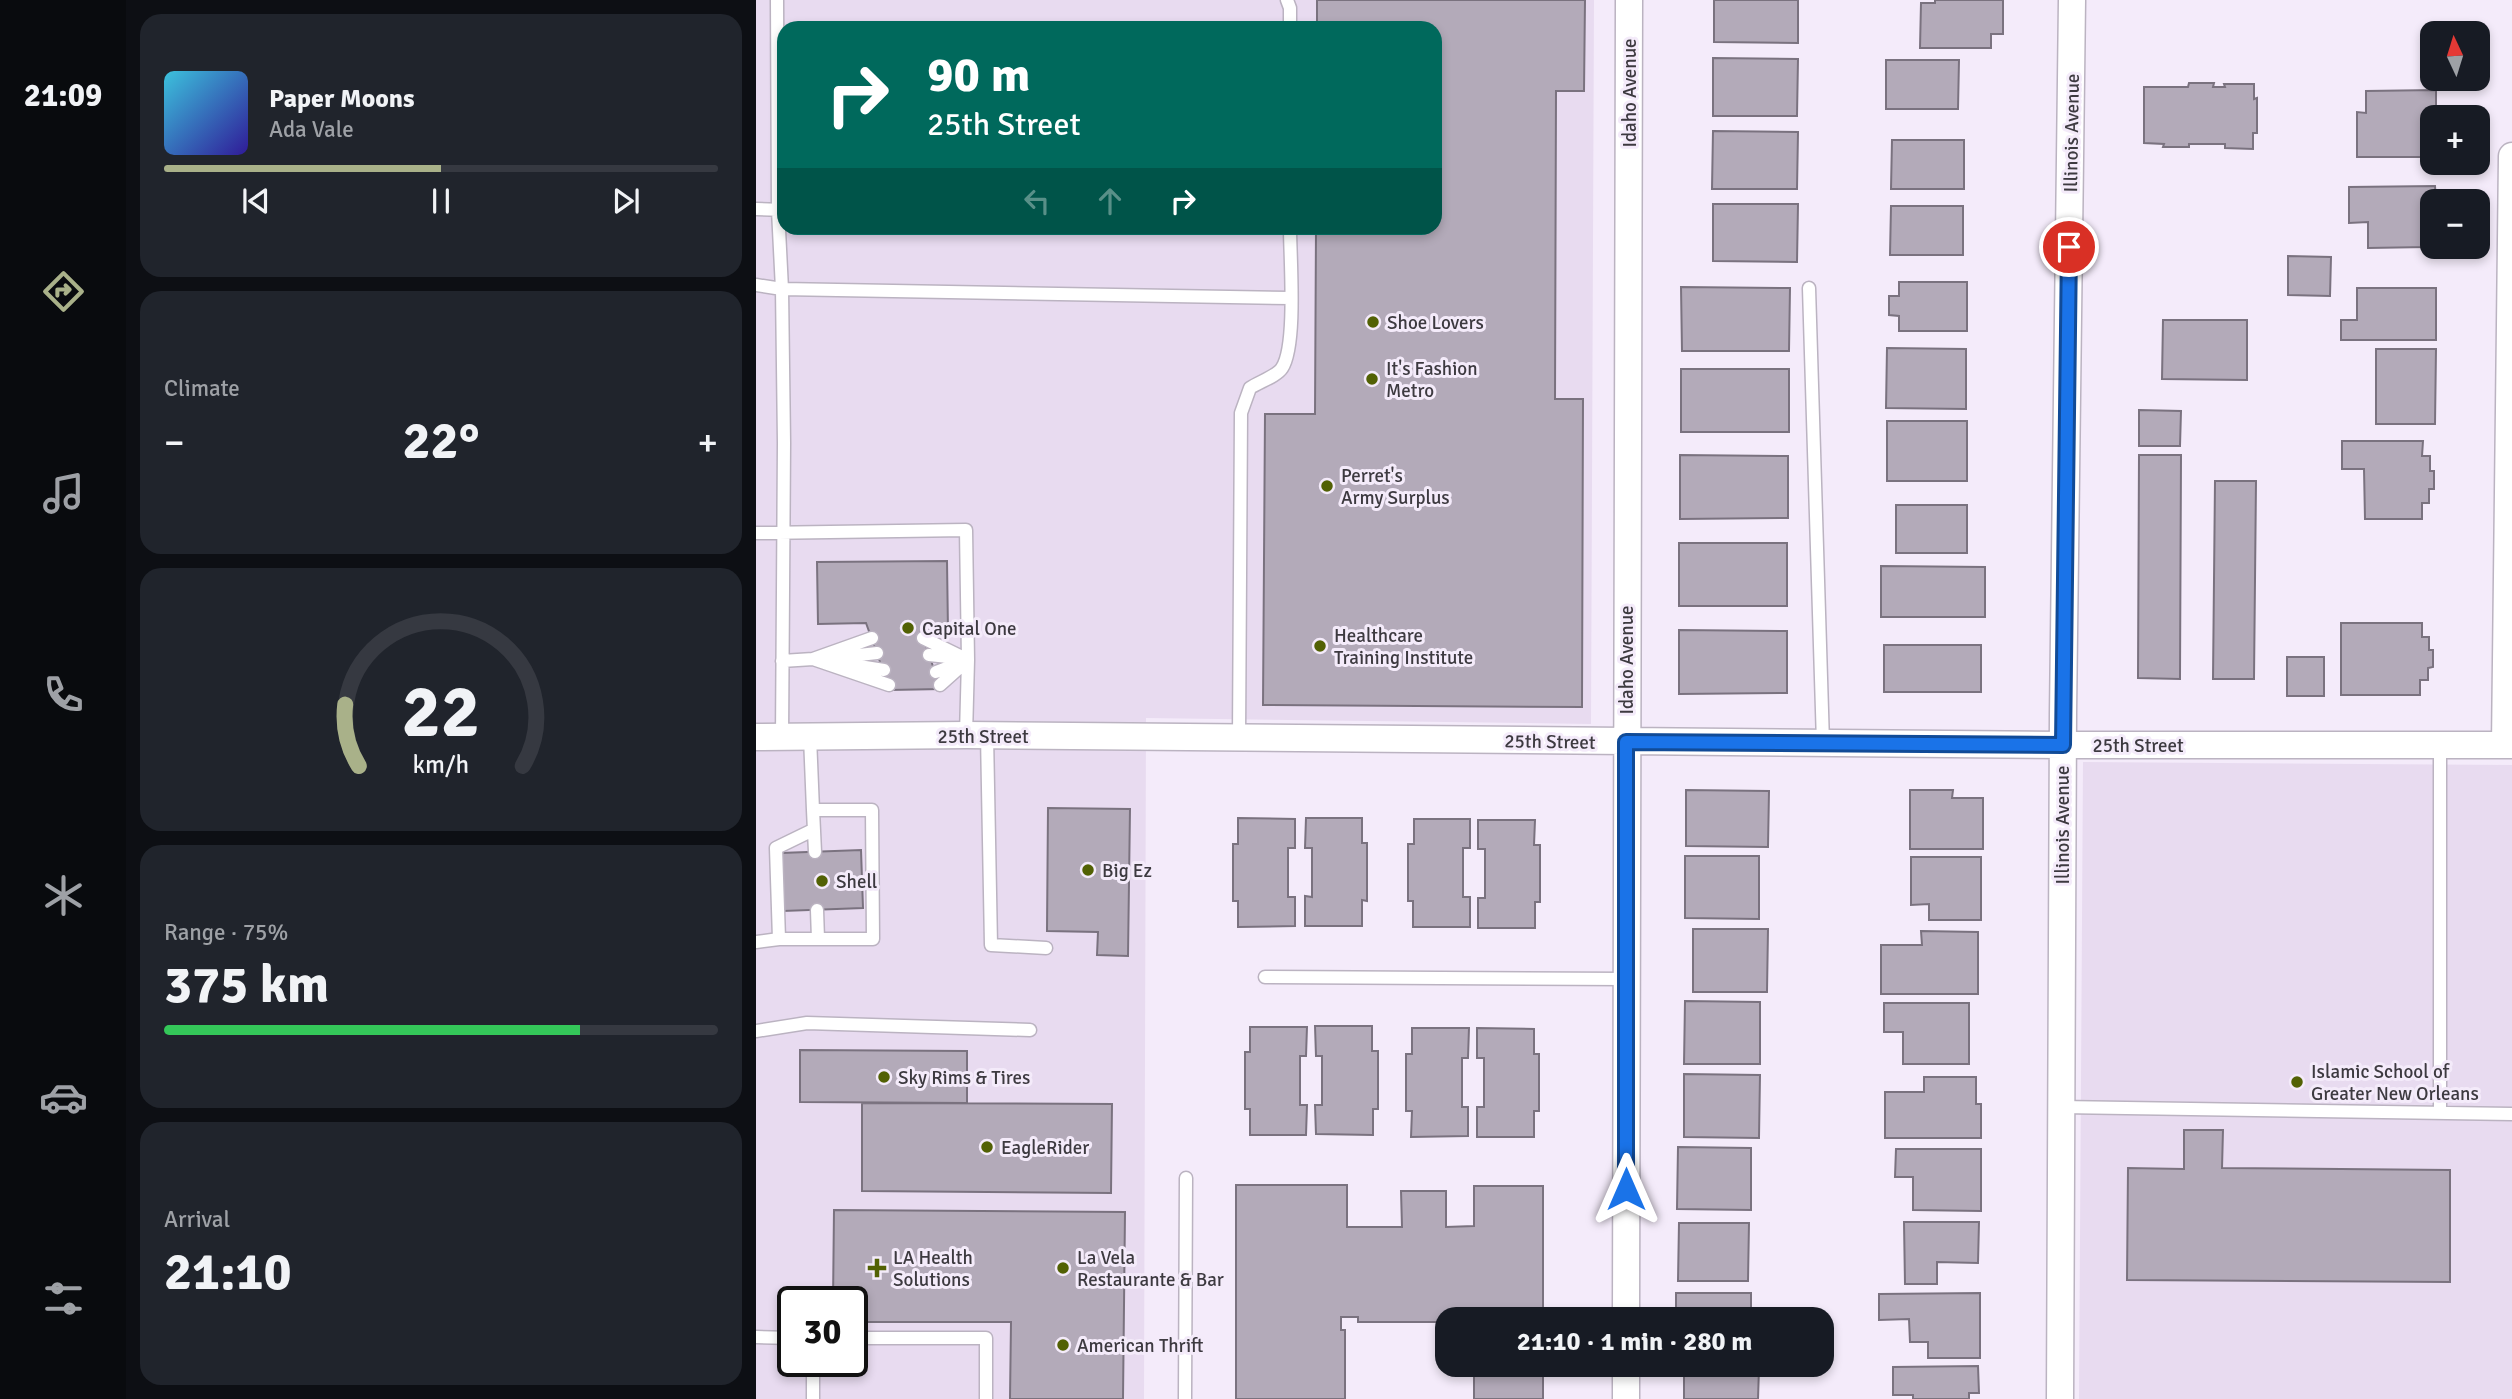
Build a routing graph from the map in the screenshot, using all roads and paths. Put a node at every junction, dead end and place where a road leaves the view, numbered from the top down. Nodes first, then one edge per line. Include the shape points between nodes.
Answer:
1 (776, 0) edge
2 (1287, 0) edge
3 (1629, 0) edge
4 (2072, 0) edge
5 (1290, 21) edge
6 (777, 42) edge
7 (2512, 156) edge
8 (756, 209) edge
9 (777, 210) edge
10 (781, 235) edge
11 (1290, 235) edge
12 (756, 285) edge
13 (1809, 288) dead end
14 (782, 289) junction
15 (1290, 298) junction
16 (784, 531) junction
17 (756, 533) edge
18 (872, 638) dead end
19 (923, 638) dead end
20 (877, 653) dead end
21 (929, 655) dead end
22 (813, 659) junction
23 (968, 660) junction
24 (782, 661) junction
25 (884, 670) dead end
26 (936, 672) dead end
27 (889, 685) dead end
28 (940, 685) dead end
29 (976, 735) junction
30 (769, 737) edge
31 (810, 737) junction
32 (1239, 738) junction
33 (1626, 742) junction
34 (1823, 743) junction
35 (2063, 745) junction
36 (2440, 745) junction
37 (2509, 745) edge
38 (813, 810) junction
39 (814, 830) junction
40 (815, 852) dead end
41 (817, 910) dead end
42 (779, 939) junction
43 (818, 939) junction
44 (756, 942) edge
45 (1045, 948) dead end
46 (1265, 977) dead end
47 (1626, 979) junction
48 (1030, 1030) dead end
49 (756, 1031) edge
50 (2061, 1107) junction
51 (2440, 1112) junction
52 (2512, 1114) edge
53 (1186, 1178) dead end
54 (1626, 1307) edge
55 (756, 1337) edge
56 (777, 1338) edge
57 (868, 1338) edge
58 (813, 1377) edge
59 (1626, 1377) edge
60 (813, 1399) edge
61 (986, 1399) edge
62 (1185, 1399) edge
63 (1626, 1399) edge
64 (2060, 1399) edge

1 - 6 lane
2 - 5 lane
3 - 33 street, Idaho Avenue
4 - 35 street, Illinois Avenue
7 - 37 street
8 - 9 lane
10 - 14 lane
11 - 15 lane
12 - 14 lane
13 - 34 lane
14 - 15 lane
14 - 16 lane
15 - 32 lane via 1290,338 1281,371 1250,388 1241,413
16 - 17 lane
16 - 23 lane via 966,530
16 - 24 lane
18 - 22 lane
19 - 23 lane
20 - 22 lane
21 - 23 lane
22 - 24 lane
22 - 25 lane
22 - 27 lane
23 - 26 lane
23 - 28 lane
23 - 29 lane
24 - 30 lane
29 - 31 street, 25th Street
29 - 32 street, 25th Street
29 - 45 lane via 991,945
30 - 31 street, 25th Street
31 - 38 lane
32 - 33 street, 25th Street
33 - 34 street, 25th Street
33 - 47 street, Idaho Avenue
34 - 35 street, 25th Street
35 - 36 street, 25th Street
35 - 50 street, Illinois Avenue
36 - 37 street, 25th Street
36 - 51 lane
38 - 39 lane
38 - 43 lane via 872,810 873,939
39 - 40 lane
39 - 42 lane via 776,848
41 - 43 lane
42 - 43 lane
42 - 44 lane
46 - 47 lane
47 - 54 street, Idaho Avenue
48 - 49 lane via 807,1023
50 - 51 lane
50 - 64 street, Illinois Avenue
51 - 52 lane
53 - 62 lane
55 - 56 lane
57 - 61 lane via 986,1338
58 - 60 lane
59 - 63 street

